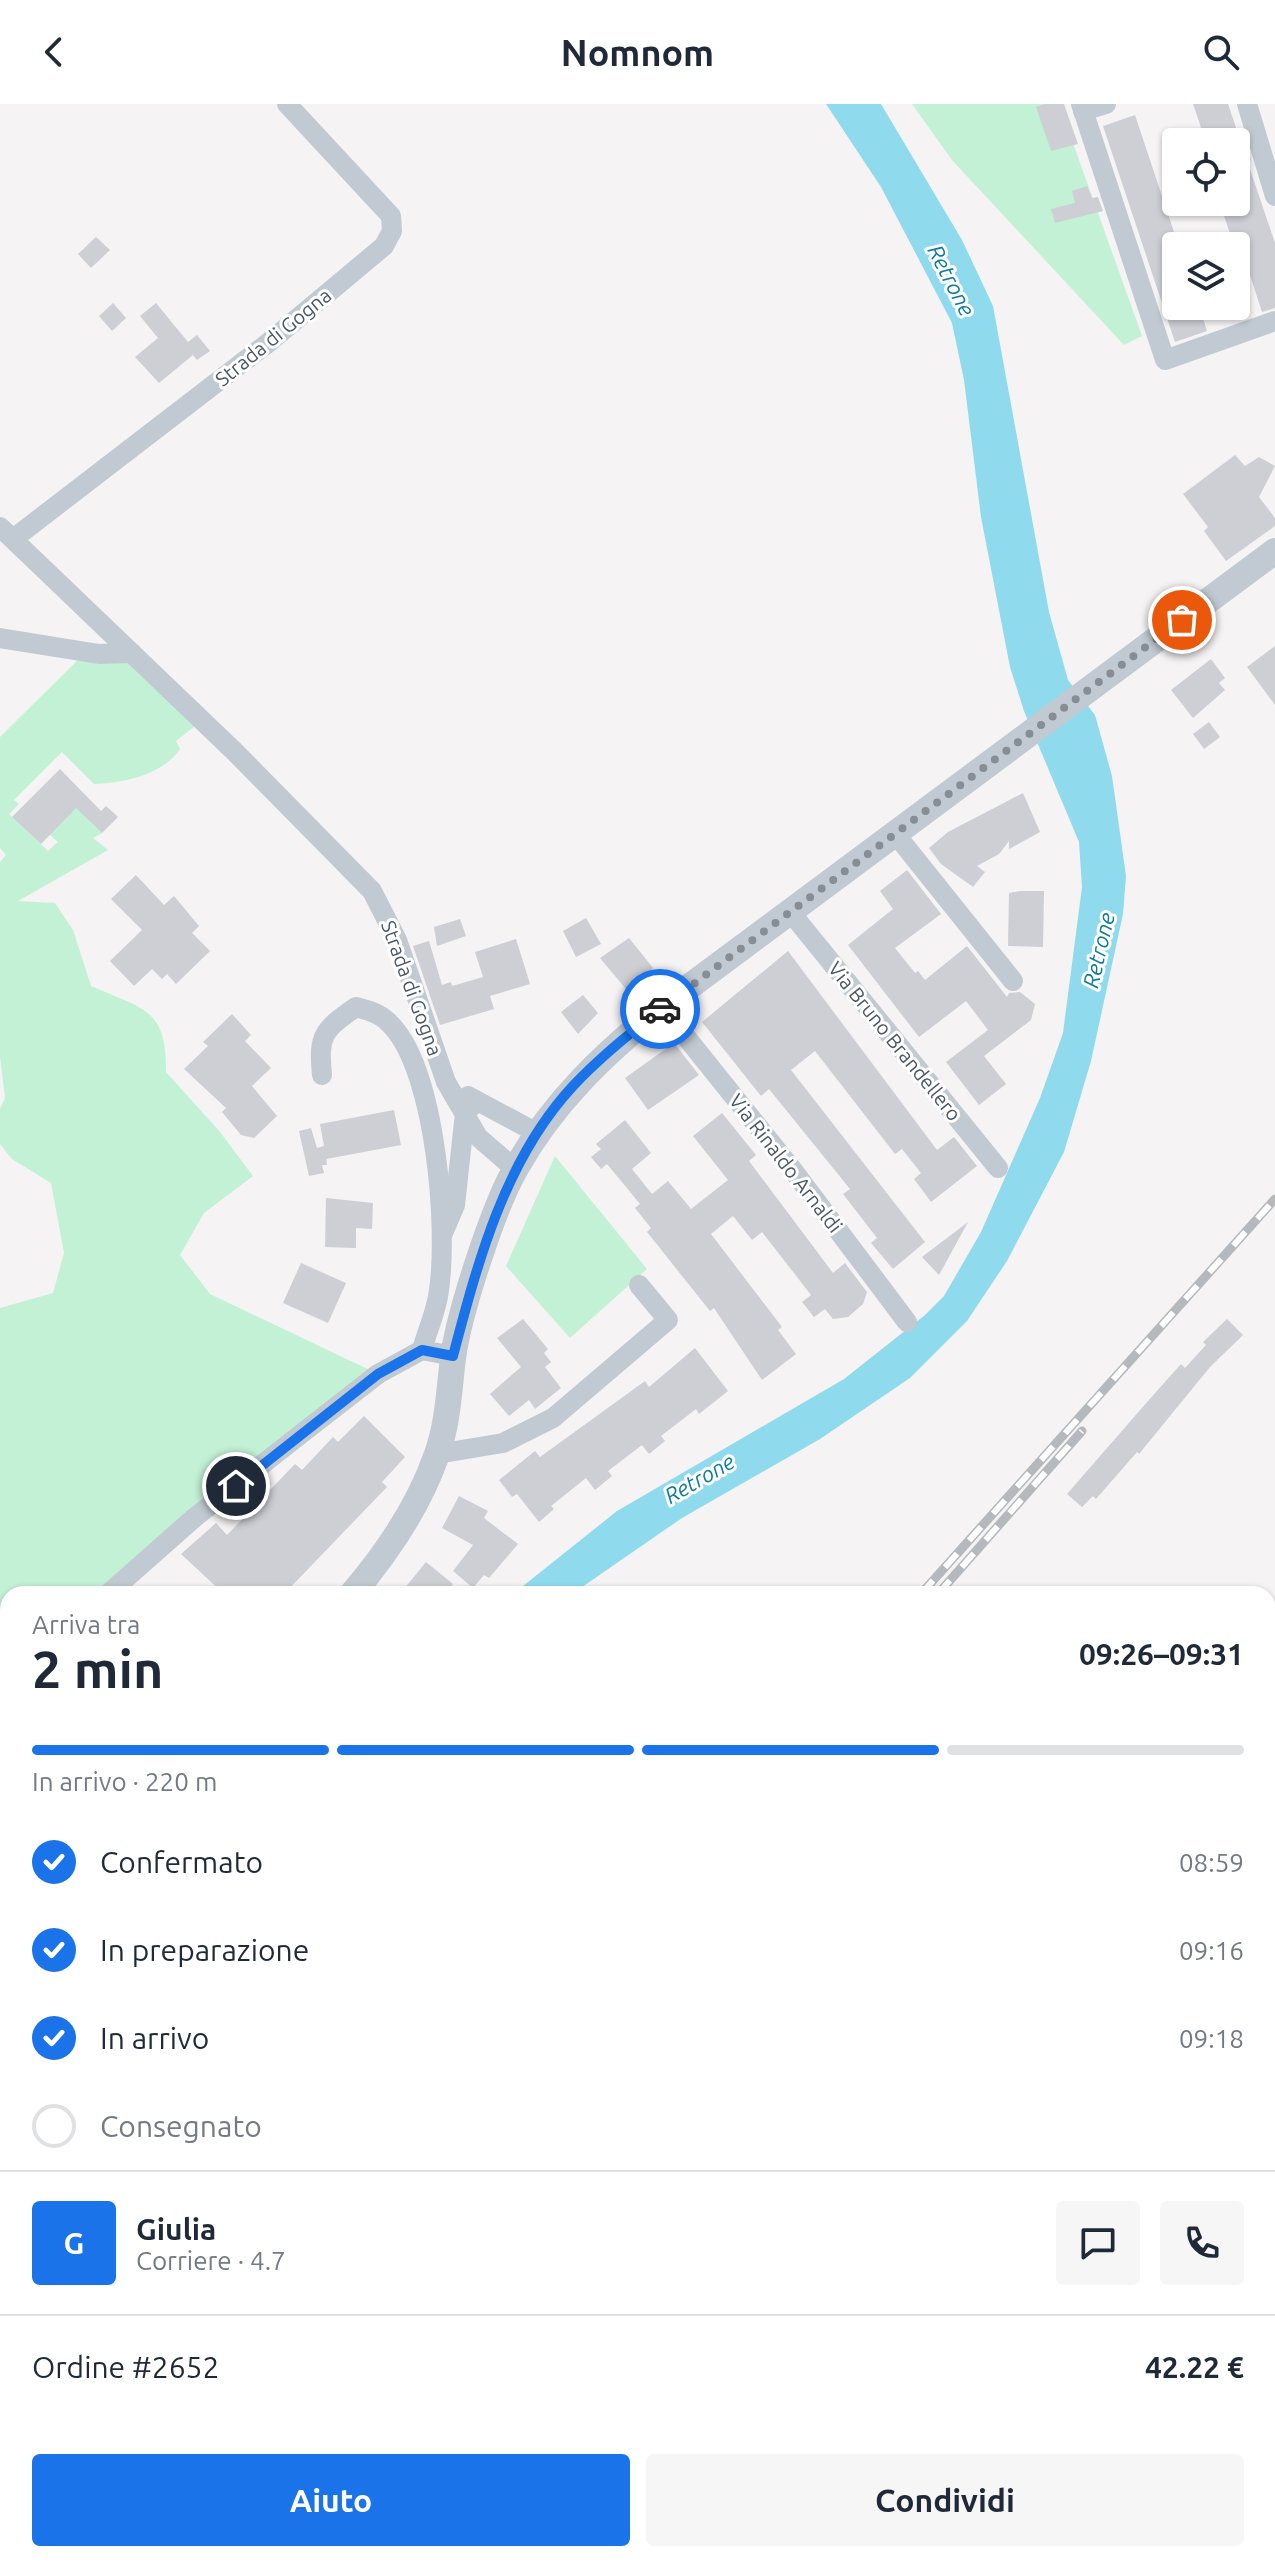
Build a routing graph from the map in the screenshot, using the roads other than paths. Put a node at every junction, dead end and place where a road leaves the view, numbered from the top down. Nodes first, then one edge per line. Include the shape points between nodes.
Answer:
1 (287, 104) edge
2 (1106, 104) edge
3 (1247, 104) edge
4 (1082, 108) edge
5 (1275, 196) edge
6 (1275, 321) edge
7 (6, 533) edge
8 (1275, 551) edge
9 (0, 638) edge
10 (132, 653) junction
11 (897, 836) junction
12 (792, 914) junction
13 (1013, 981) dead end
14 (662, 1007) junction
15 (322, 1075) dead end
16 (471, 1107) junction
17 (539, 1134) junction
18 (998, 1168) dead end
19 (515, 1169) junction
20 (442, 1236) junction
21 (639, 1285) dead end
22 (907, 1322) dead end
23 (422, 1350) junction
24 (453, 1356) junction
25 (437, 1454) junction
26 (117, 1586) edge
27 (358, 1586) edge

1 - 7 street, Strada di Gogna via 391,216 392,231 384,246 268,343
2 - 4 street
3 - 5 street
4 - 6 street via 1165,360
7 - 10 street, Strada di Gogna
8 - 11 street
9 - 10 street via 99,654
10 - 16 street, Strada di Gogna via 372,891 397,940 451,1087
11 - 12 street
11 - 13 street
12 - 14 street
12 - 18 street, Via Bruno Brandellero
14 - 17 street via 571,1088
14 - 22 street, Via Rinaldo Arnaldi
15 - 20 street, Strada di Gogna via 318,1045 329,1026 356,1007 376,1012 394,1028 433,1126
16 - 17 street, Strada di Gogna
16 - 19 street, Strada di Gogna via 478,1137
16 - 20 street, Strada di Gogna via 455,1205
17 - 19 street
19 - 24 street
20 - 23 street, Strada di Gogna via 439,1292
21 - 25 street via 668,1320 553,1418 503,1443
23 - 24 street
23 - 26 street via 378,1374 194,1518
24 - 25 street
25 - 27 street via 399,1532

